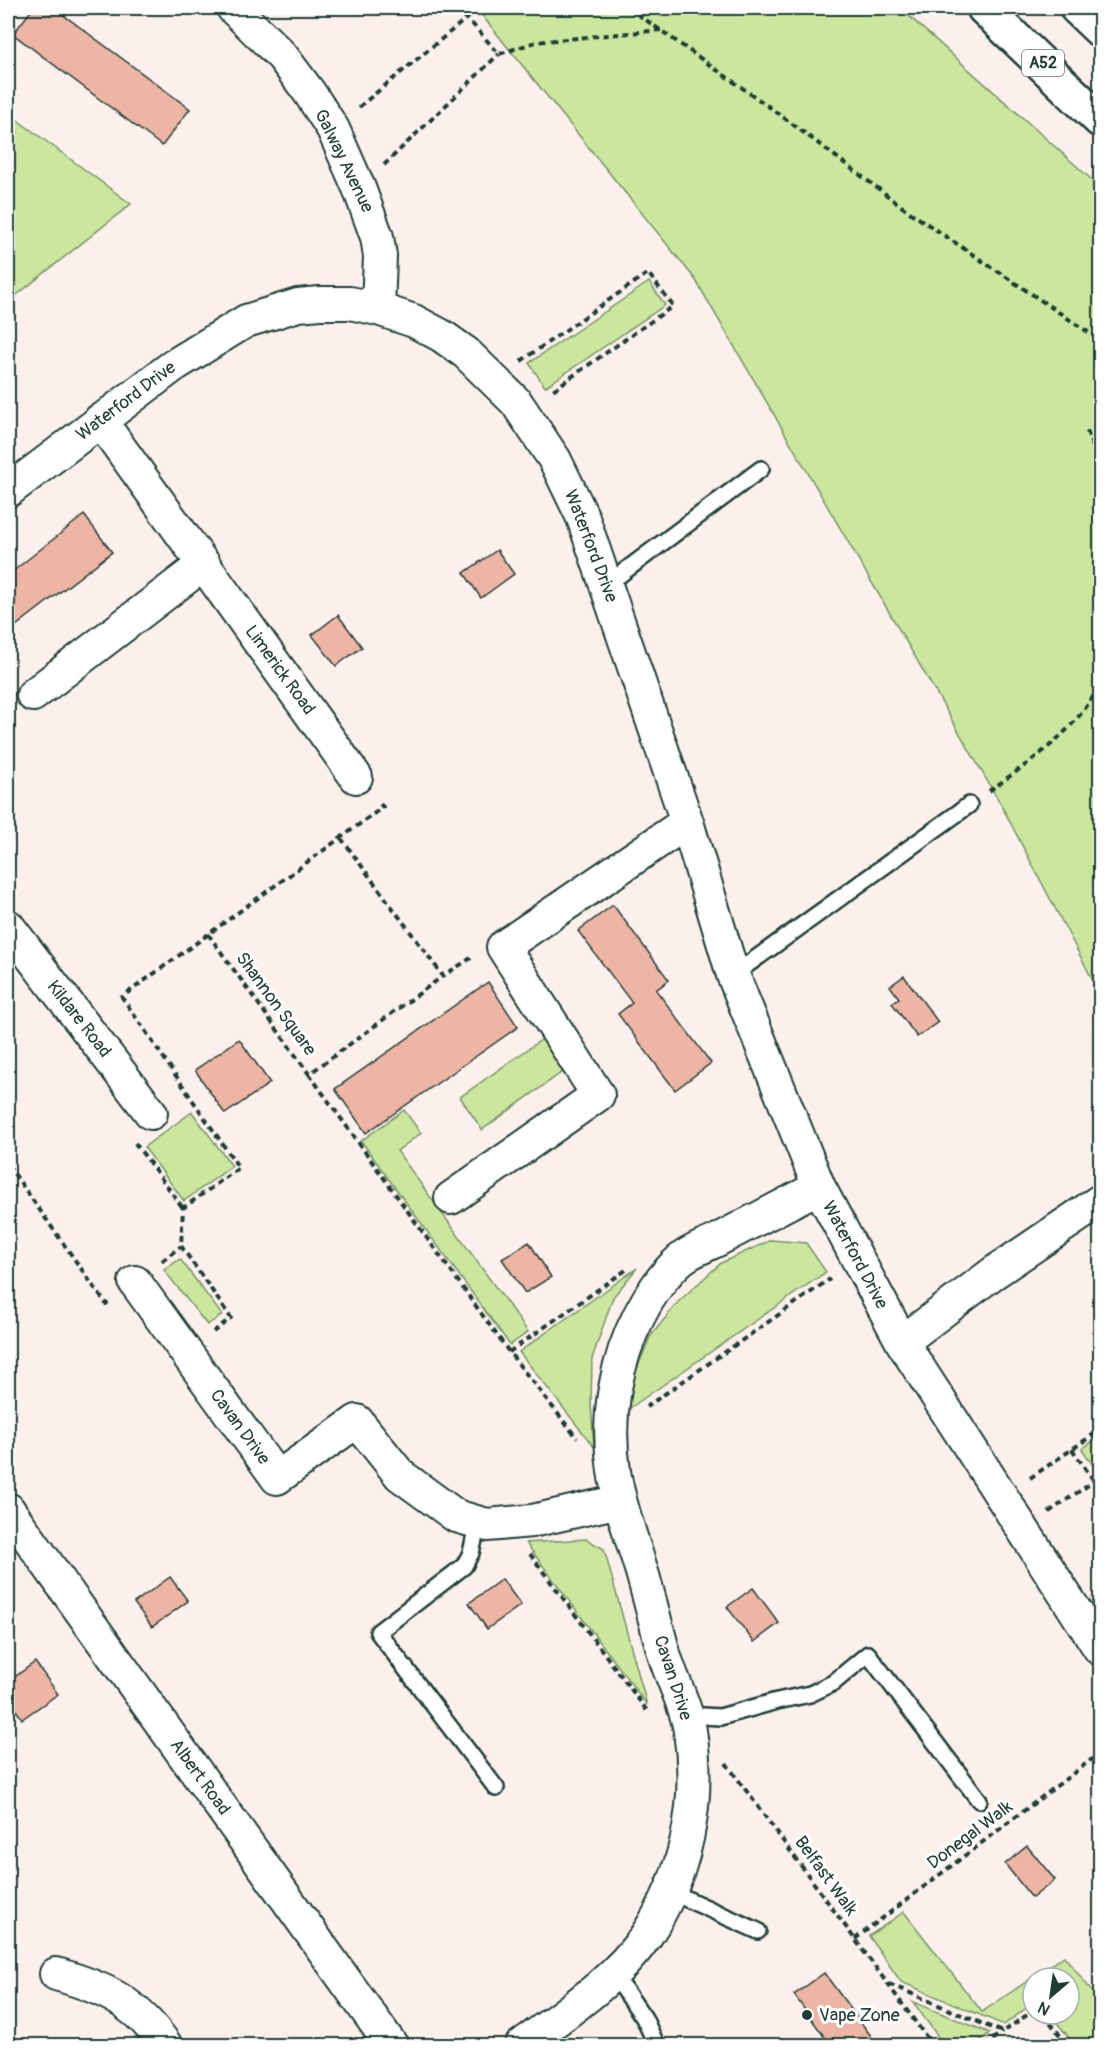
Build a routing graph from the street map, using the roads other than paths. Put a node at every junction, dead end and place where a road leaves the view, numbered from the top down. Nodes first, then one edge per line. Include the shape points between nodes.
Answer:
1 (233, 8) edge
2 (984, 8) edge
3 (1077, 8) edge
4 (1101, 30) edge
5 (1101, 120) edge
6 (378, 309) junction
7 (100, 420) junction
8 (761, 469) dead end
9 (8, 491) edge
10 (204, 564) junction
11 (606, 585) junction
12 (33, 695) dead end
13 (356, 777) road end
14 (969, 805) road end
15 (687, 822) junction
16 (8, 926) edge
17 (733, 975) junction
18 (151, 1113) dead end
19 (819, 1187) junction
20 (451, 1198) dead end
21 (1101, 1201) edge
22 (135, 1282) road end
23 (902, 1342) junction
24 (617, 1486) junction
25 (8, 1509) edge
26 (493, 1523) junction
27 (1101, 1649) edge
28 (688, 1724) junction
29 (496, 1788) dead end
30 (979, 1800) dead end
31 (669, 1891) junction
32 (758, 1931) dead end
33 (613, 1973) junction
34 (56, 1974) dead end
35 (166, 2046) edge
36 (392, 2046) edge
37 (521, 2046) edge
38 (657, 2046) edge

1 - 6 street, Galway Avenue via 282,56 333,129 378,237
2 - 5 highway, A52
3 - 4 highway
6 - 7 street, Waterford Drive via 350,303 321,303 287,308 246,321 173,366
6 - 11 street, Waterford Drive via 442,336 466,353 516,402 571,490
7 - 9 street, Waterford Drive
7 - 10 street, Limerick Road
8 - 11 lane
10 - 12 street
10 - 13 street, Limerick Road
11 - 15 street, Waterford Drive
14 - 17 lane
15 - 17 street, Waterford Drive
15 - 20 street via 503,947 598,1095
16 - 18 street, Kildare Road
17 - 19 street, Waterford Drive
19 - 23 street, Waterford Drive
19 - 24 street, Cavan Drive via 681,1259 652,1294 627,1339 616,1378 612,1431
21 - 23 street via 992,1274
22 - 26 street, Cavan Drive via 277,1478 357,1421 400,1475 456,1516
23 - 27 street, Waterford Drive
24 - 26 street, Cavan Drive via 532,1521
24 - 28 street, Cavan Drive
25 - 36 street, Albert Road
26 - 29 lane via 464,1566 378,1632
28 - 30 lane via 810,1694 833,1683 868,1654
28 - 31 street, Cavan Drive via 693,1788 690,1822 685,1851
31 - 32 lane
31 - 33 street, Cavan Drive via 645,1937
33 - 37 street, Cavan Drive
33 - 38 lane via 644,2018
34 - 35 street via 121,1999 150,2024

